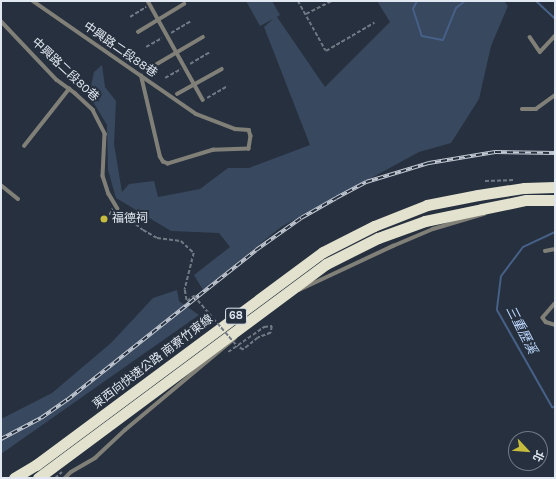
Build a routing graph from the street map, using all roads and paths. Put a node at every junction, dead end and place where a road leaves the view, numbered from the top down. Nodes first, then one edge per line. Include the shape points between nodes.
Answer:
1 (33, 1) edge
2 (298, 1) edge
3 (332, 1) edge
4 (149, 3) edge
5 (184, 4) dead end
6 (306, 14) junction
7 (130, 17) dead end
8 (159, 20) junction
9 (1, 21) edge
10 (191, 21) dead end
11 (374, 23) dead end
12 (138, 32) dead end
13 (167, 35) junction
14 (555, 36) edge
15 (203, 37) dead end
16 (530, 37) dead end
17 (146, 47) dead end
18 (210, 52) dead end
19 (177, 53) junction
20 (157, 64) dead end
21 (185, 67) junction
22 (222, 70) dead end
23 (141, 76) junction
24 (165, 78) dead end
25 (195, 84) junction
26 (228, 86) dead end
27 (69, 89) junction
28 (177, 94) dead end
29 (555, 95) edge
30 (203, 100) joint
31 (522, 109) dead end
32 (24, 146) dead end
33 (1, 185) edge
34 (555, 186) edge
35 (18, 199) dead end
36 (555, 200) edge
37 (118, 209) joint
38 (555, 248) edge
39 (545, 251) dead end
40 (555, 304) edge
41 (555, 325) edge
42 (213, 356) junction
43 (14, 478) edge
44 (38, 478) edge
45 (66, 478) edge

1 - 23 lane, 中興路二段88巷
2 - 6 path
3 - 6 path
4 - 7 path
4 - 8 lane
5 - 8 lane
6 - 11 path via 326,51
8 - 12 lane
8 - 13 lane
9 - 27 lane, 中興路二段80巷 via 57,80
10 - 13 path
13 - 17 path
13 - 19 lane
14 - 16 lane via 540,52
15 - 19 lane
18 - 21 path
19 - 20 lane
19 - 21 lane
21 - 24 path
21 - 25 lane
22 - 25 lane
23 - 23 lane, 中興路二段88巷 via 196,114 236,129 249,130 249,149 214,150 168,164 163,162
25 - 28 lane
25 - 30 lane
26 - 30 path
27 - 32 lane
27 - 37 lane, 中興路二段80巷 via 93,110 105,134 103,176
29 - 31 lane via 536,109
33 - 35 lane
34 - 42 lane via 502,207 432,229 304,287
34 - 43 highway, 東西向快速公路 南寮竹東線 / 68, bridge via 478,195 427,206 374,226 323,252 36,466
36 - 44 highway, 東西向快速公路 南寮竹東線 / 68, bridge via 526,200 425,221 378,238 326,264
37 - 42 path, bridge via 143,230 157,238 181,241 194,253 185,290 187,301 194,296 238,347 243,350 258,338 271,333 272,326 264,327 224,354
38 - 39 lane
40 - 41 lane via 543,318
42 - 45 lane via 95,458 71,472

